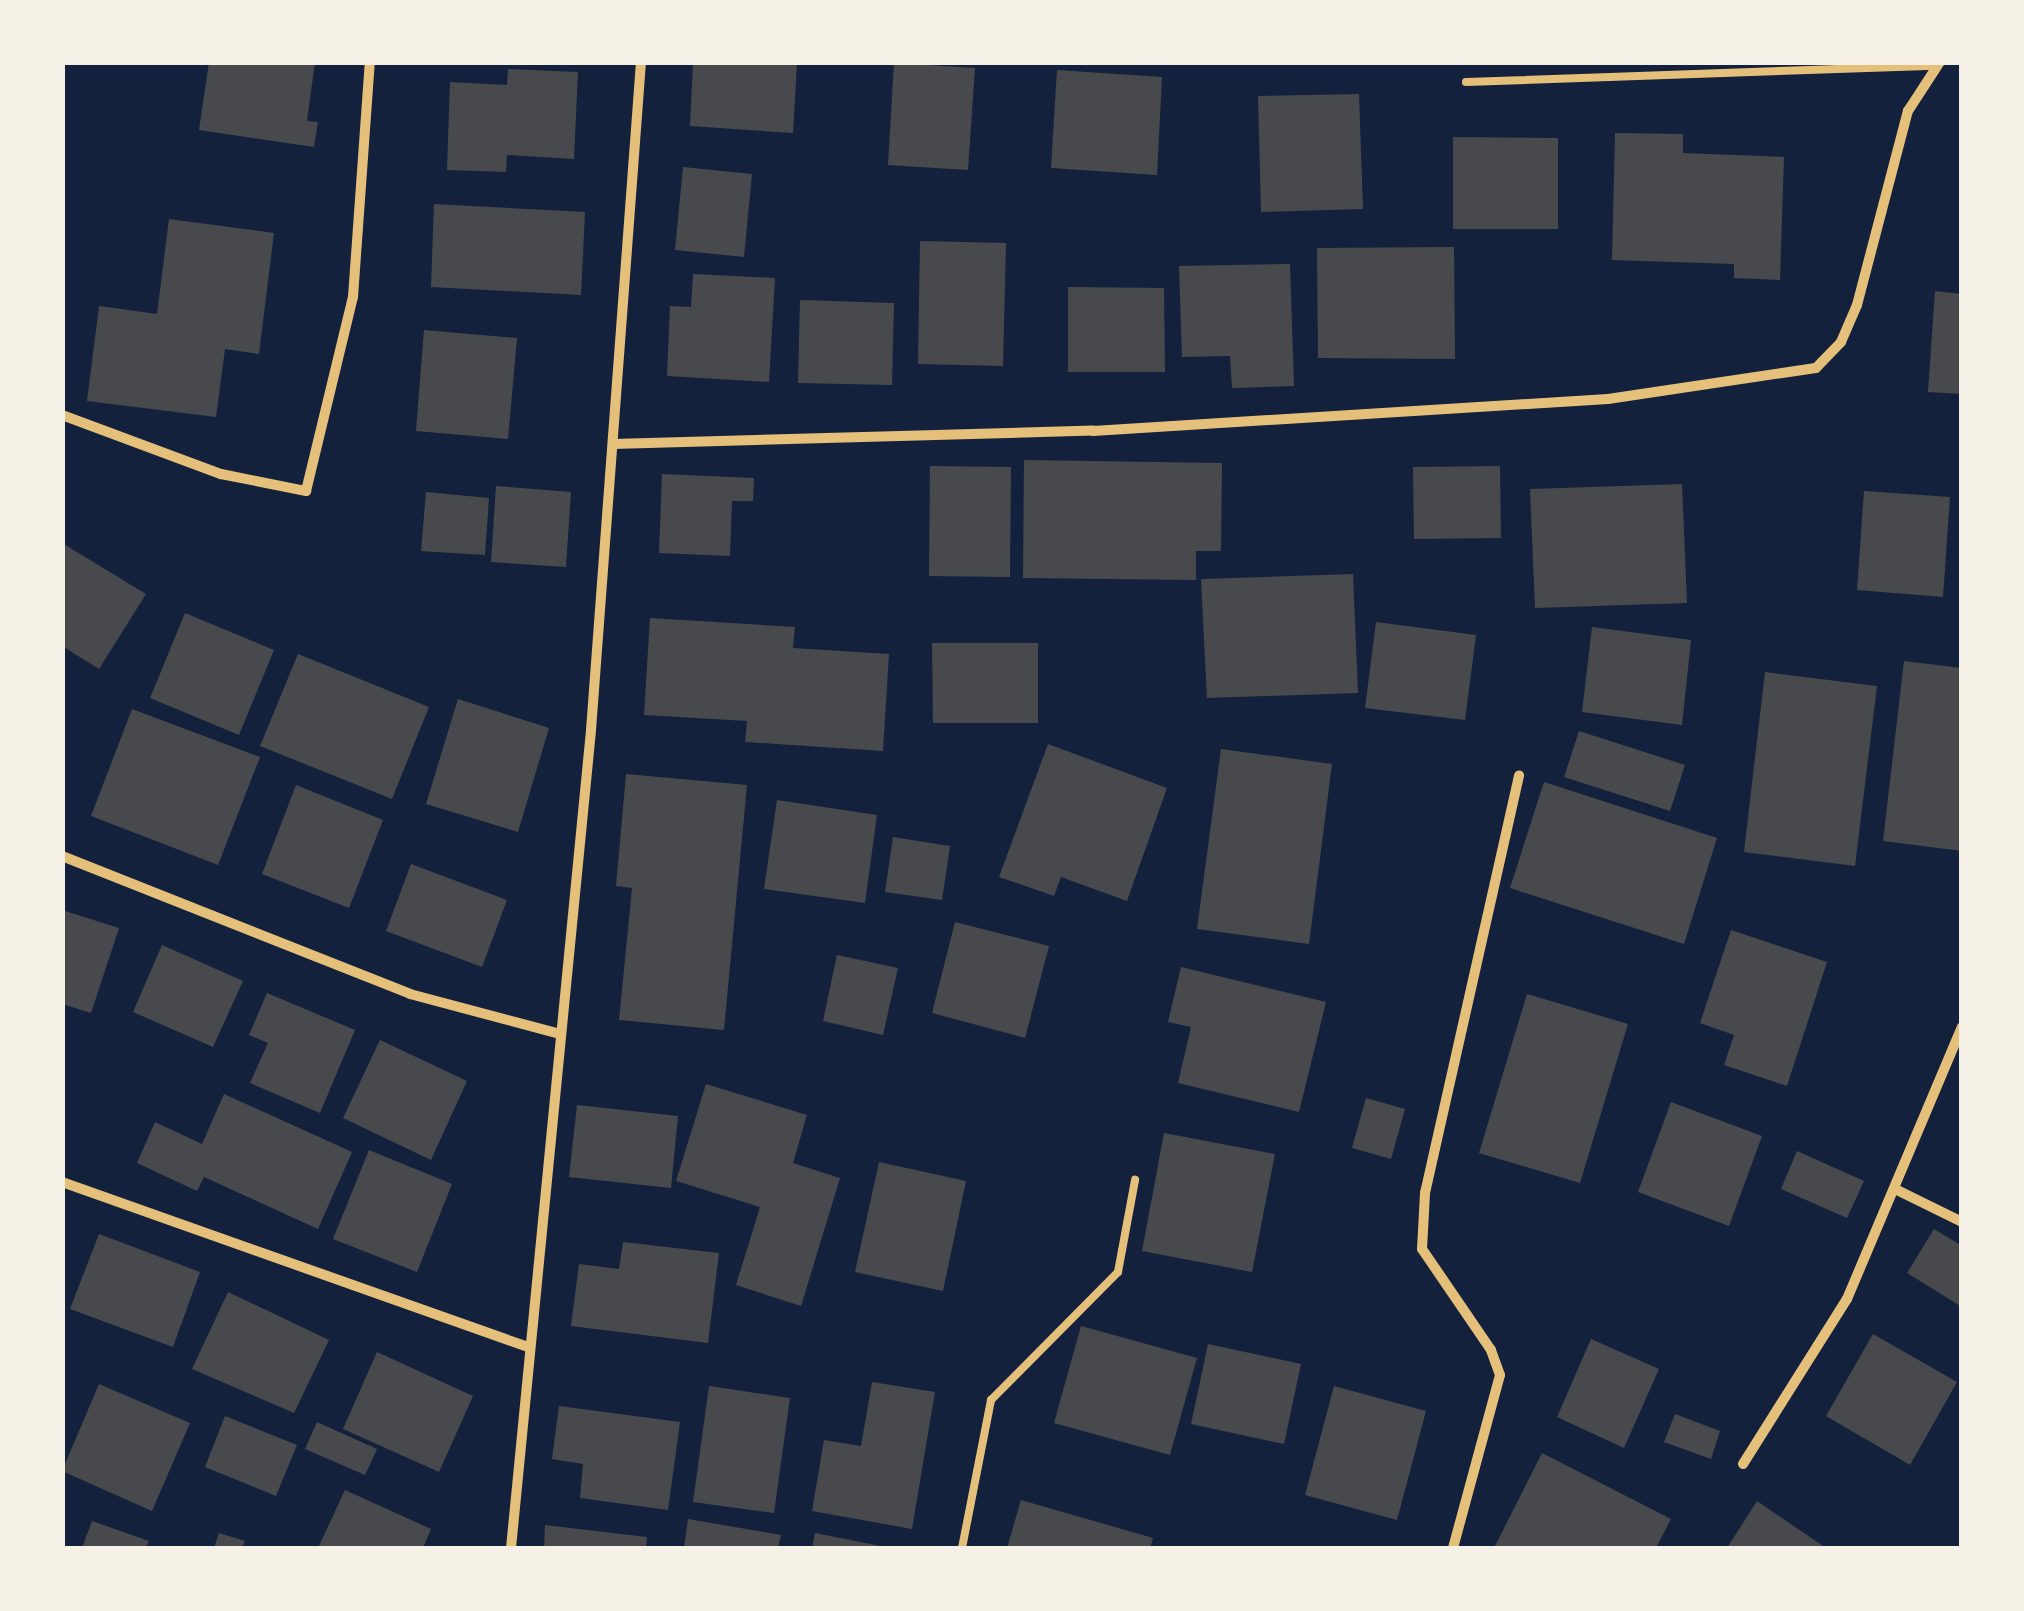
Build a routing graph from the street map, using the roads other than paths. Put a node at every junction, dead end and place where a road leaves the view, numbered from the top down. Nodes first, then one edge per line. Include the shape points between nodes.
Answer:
1 (370, 62) edge
2 (642, 62) edge
3 (1938, 64) edge
4 (1466, 82) dead end
5 (62, 416) edge
6 (613, 444) junction
7 (1519, 775) dead end
8 (62, 856) edge
9 (1962, 1028) edge
10 (558, 1033) junction
11 (1135, 1180) dead end
12 (62, 1182) edge
13 (1897, 1190) junction
14 (1962, 1222) edge
15 (527, 1347) junction
16 (1743, 1464) dead end
17 (511, 1548) edge
18 (962, 1548) edge
19 (1453, 1548) edge

1 - 5 street via 353,297 306,492 222,474
2 - 6 street
3 - 4 lane
3 - 6 street via 1908,111 1857,305 1841,342 1816,368 1608,399 1093,430
6 - 10 street
7 - 19 street via 1425,1193 1422,1249 1491,1350 1500,1375
8 - 10 street via 410,994
9 - 13 street
10 - 15 street
11 - 18 lane via 1118,1272 991,1400
12 - 15 street
13 - 14 street
13 - 16 street via 1848,1299
15 - 17 street

